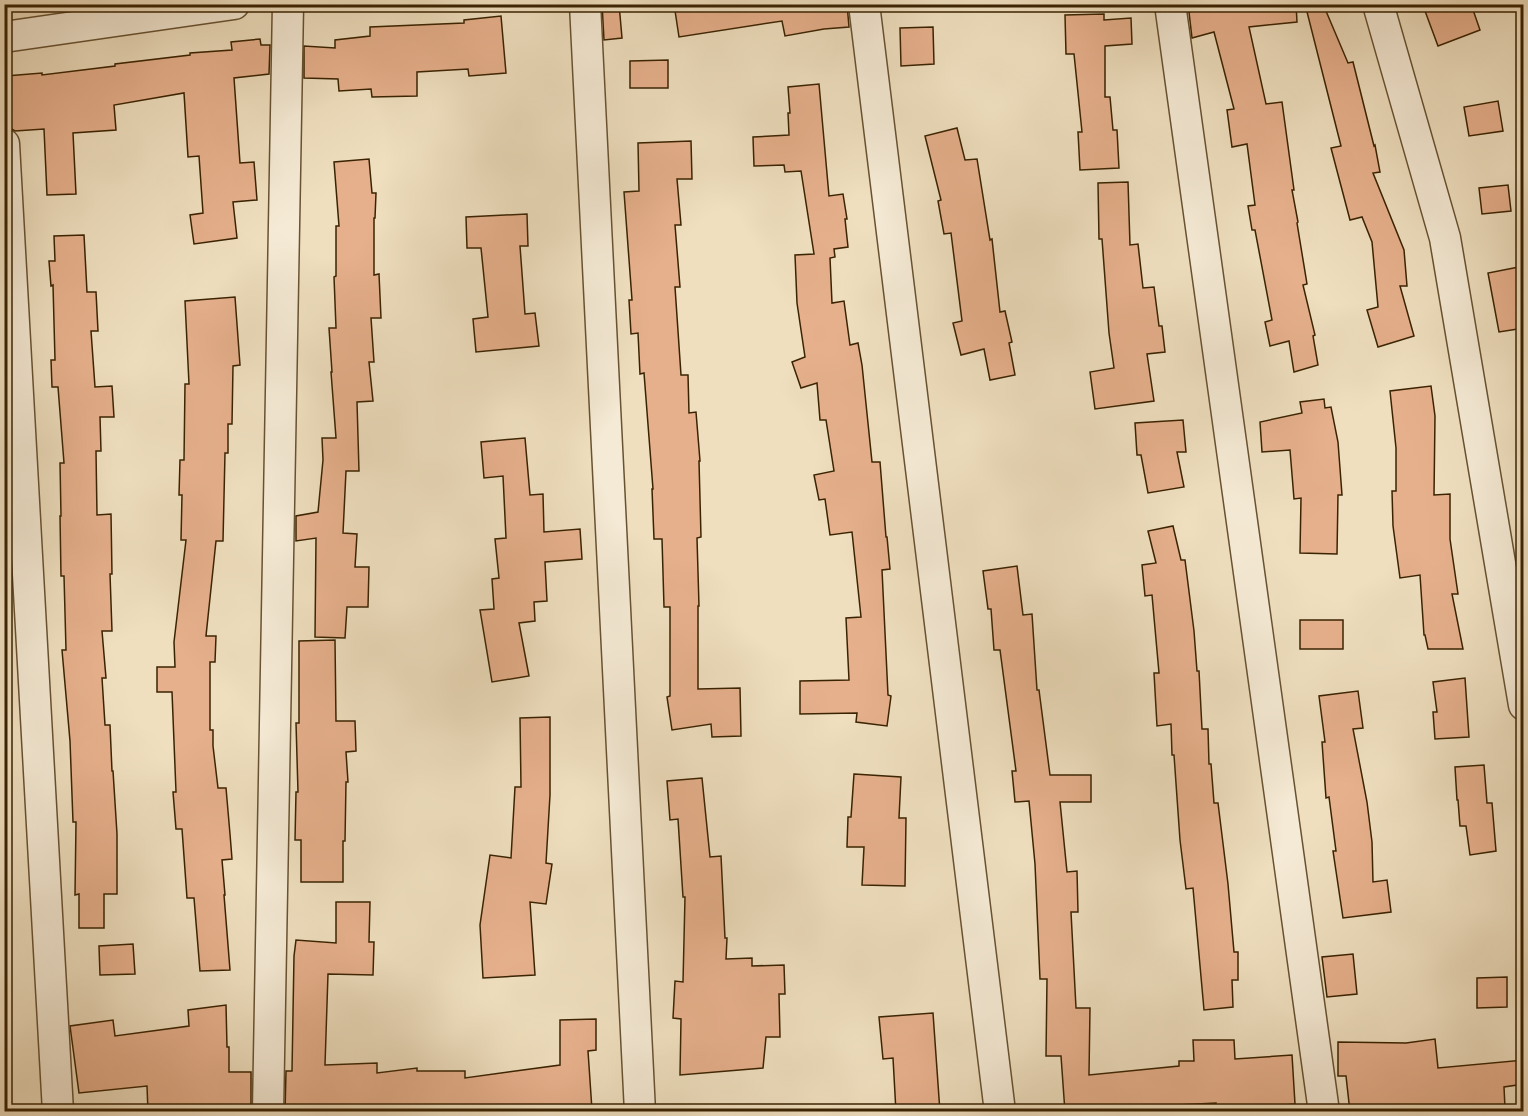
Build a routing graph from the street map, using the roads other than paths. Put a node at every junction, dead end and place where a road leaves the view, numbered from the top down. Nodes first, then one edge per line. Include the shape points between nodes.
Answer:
1 (234, 4) edge
2 (288, 4) edge
3 (585, 4) edge
4 (864, 4) edge
5 (1170, 4) edge
6 (1378, 4) edge
7 (4, 37) edge
8 (4, 144) edge
9 (1524, 705) edge
10 (58, 1112) edge
11 (268, 1112) edge
12 (640, 1112) edge
13 (1000, 1112) edge
14 (1324, 1112) edge

1 - 7 street
2 - 11 street
3 - 12 street
4 - 13 street
5 - 14 street
6 - 9 street via 1445,238
8 - 10 street

